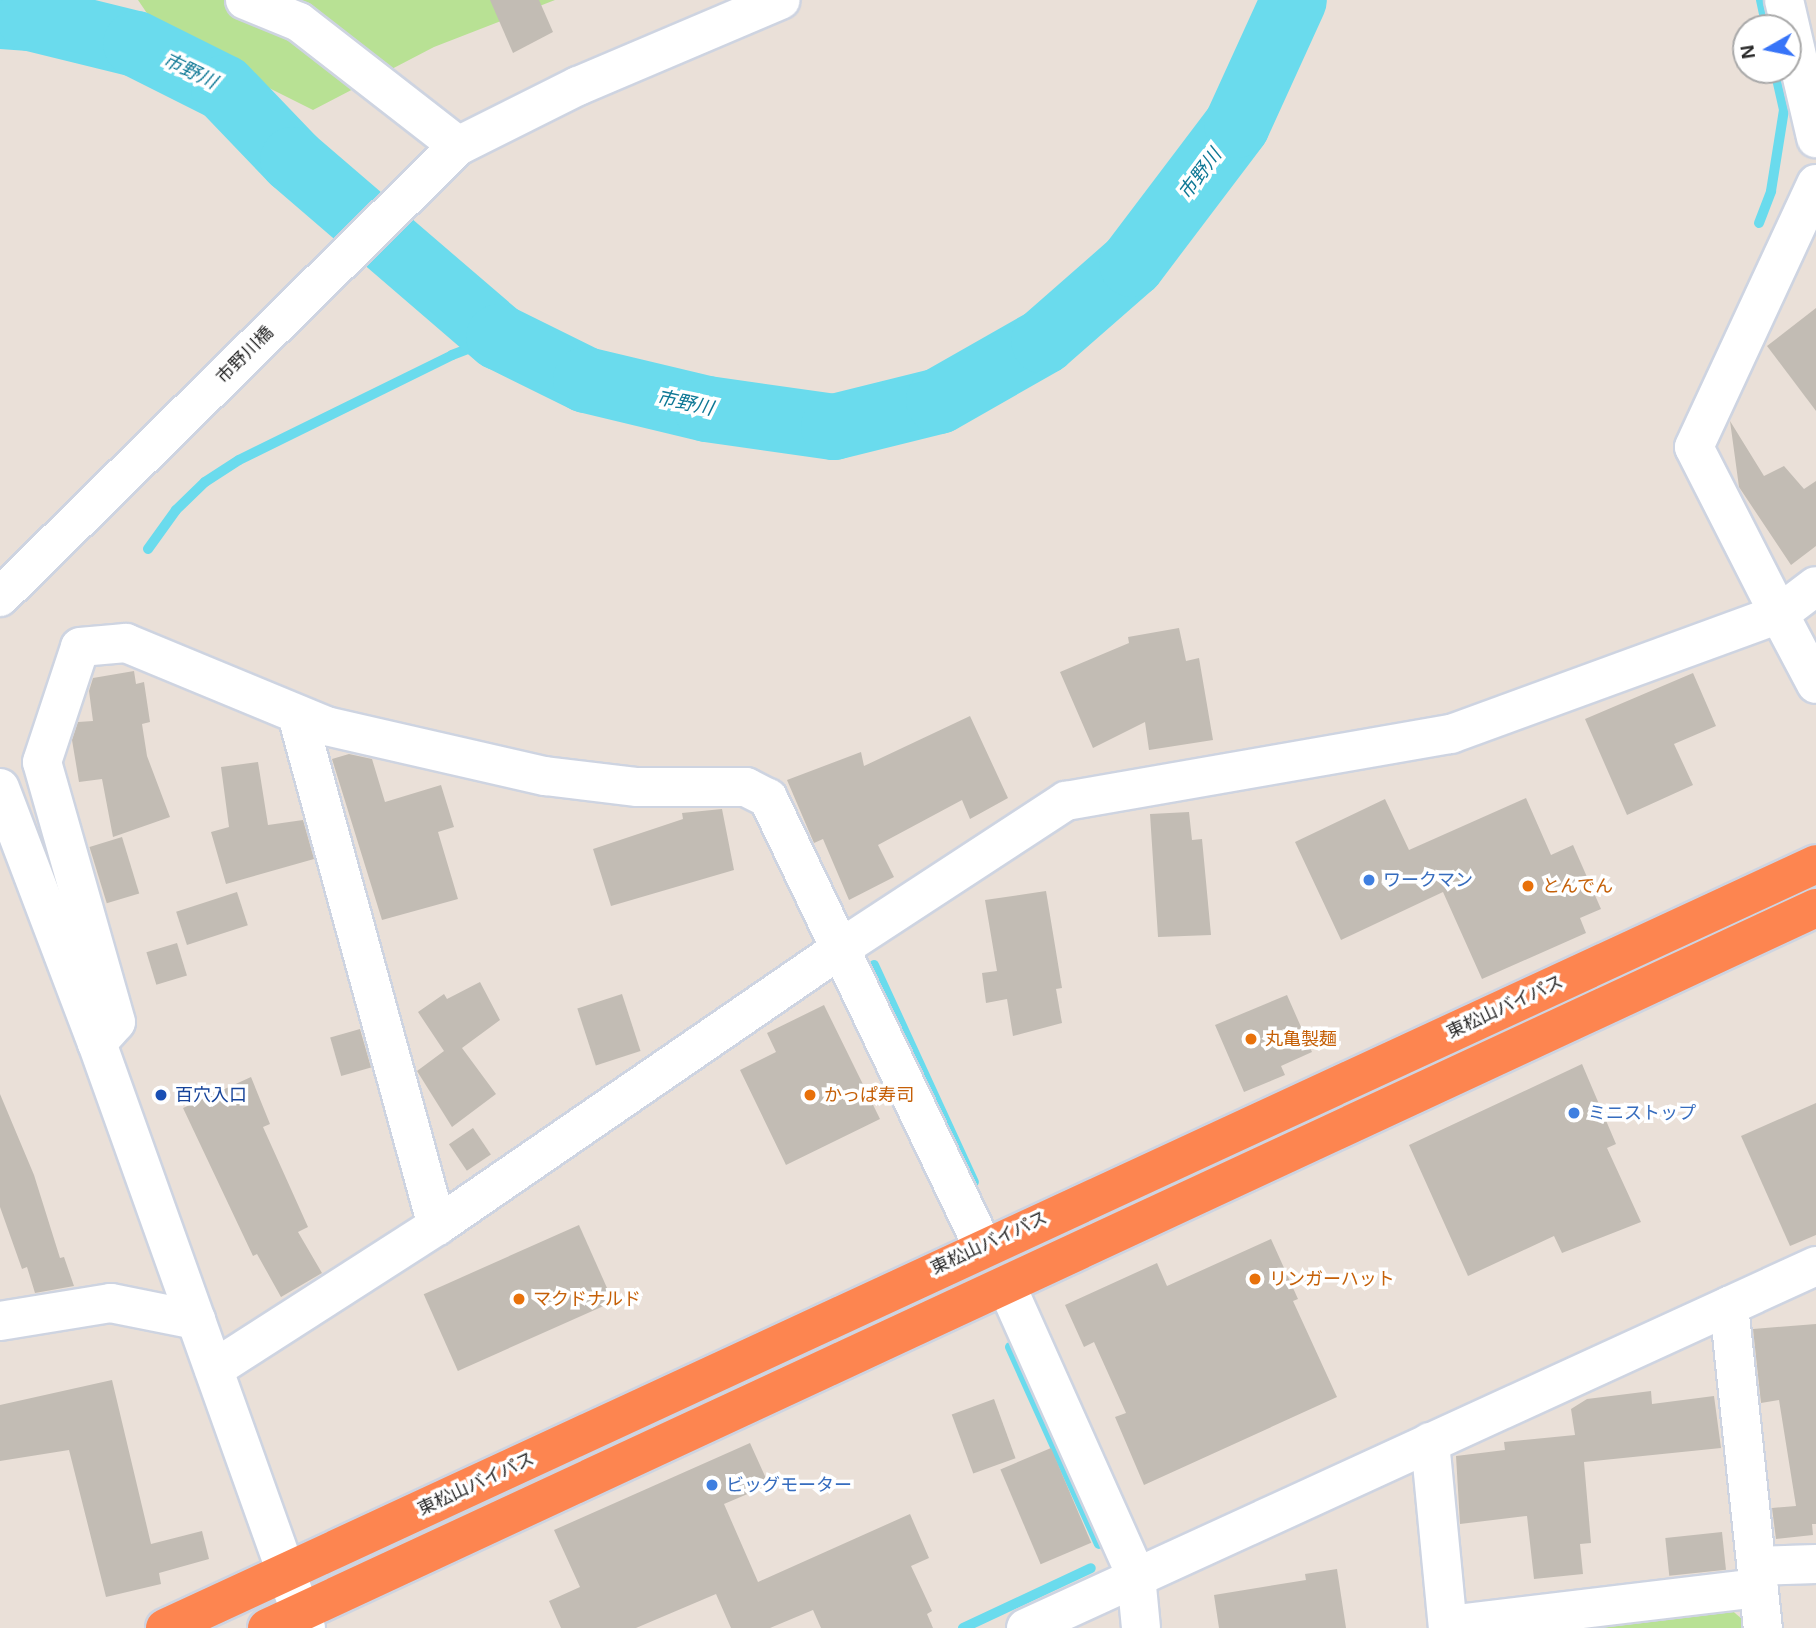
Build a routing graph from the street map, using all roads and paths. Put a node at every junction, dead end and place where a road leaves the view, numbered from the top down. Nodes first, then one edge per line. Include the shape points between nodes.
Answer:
1 (245, 0) edge
2 (781, 0) edge
3 (1784, 0) edge
4 (1816, 138) edge
5 (458, 146) junction
6 (1814, 196) edge
7 (1816, 586) edge
8 (0, 597) edge
9 (1779, 614) junction
10 (1816, 684) edge
11 (297, 715) junction
12 (0, 788) edge
13 (1816, 864) edge
14 (1816, 908) edge
15 (841, 948) junction
16 (97, 1042) junction
17 (437, 1226) junction
18 (983, 1246) junction
19 (1816, 1266) edge
20 (1007, 1287) junction
21 (1729, 1306) junction
22 (196, 1320) junction
23 (0, 1321) edge
24 (214, 1369) junction
25 (1430, 1442) junction
26 (1816, 1564) edge
27 (288, 1573) junction
28 (1136, 1577) junction
29 (1758, 1577) junction
30 (304, 1620) edge
31 (1448, 1626) edge
32 (165, 1628) edge
33 (267, 1628) edge
34 (1026, 1628) edge
35 (1141, 1628) edge
36 (1763, 1628) edge

1 - 5 street via 299,22
2 - 5 street, 市野川橋 via 578,86
3 - 4 street
5 - 8 street, 市野川橋
6 - 9 street via 1694,447
7 - 9 street
9 - 10 street
9 - 15 street via 1451,734 1066,801
11 - 15 street via 326,726 544,776 637,787 746,787 768,798
11 - 16 street via 126,643 80,647 42,762 116,1022
11 - 17 street
12 - 16 street
13 - 18 highway, 東松山バイパス
14 - 20 highway
15 - 17 street
15 - 18 street
16 - 22 street
17 - 24 street
18 - 27 highway, 東松山バイパス
19 - 21 street
20 - 28 street
20 - 30 highway
21 - 25 street
21 - 29 street
22 - 23 street via 111,1303
22 - 24 street
24 - 27 street
25 - 28 street
25 - 31 street
26 - 29 street
27 - 30 street
27 - 32 highway, 東松山バイパス
28 - 34 street
28 - 35 street
29 - 31 street
29 - 36 street
30 - 33 highway

